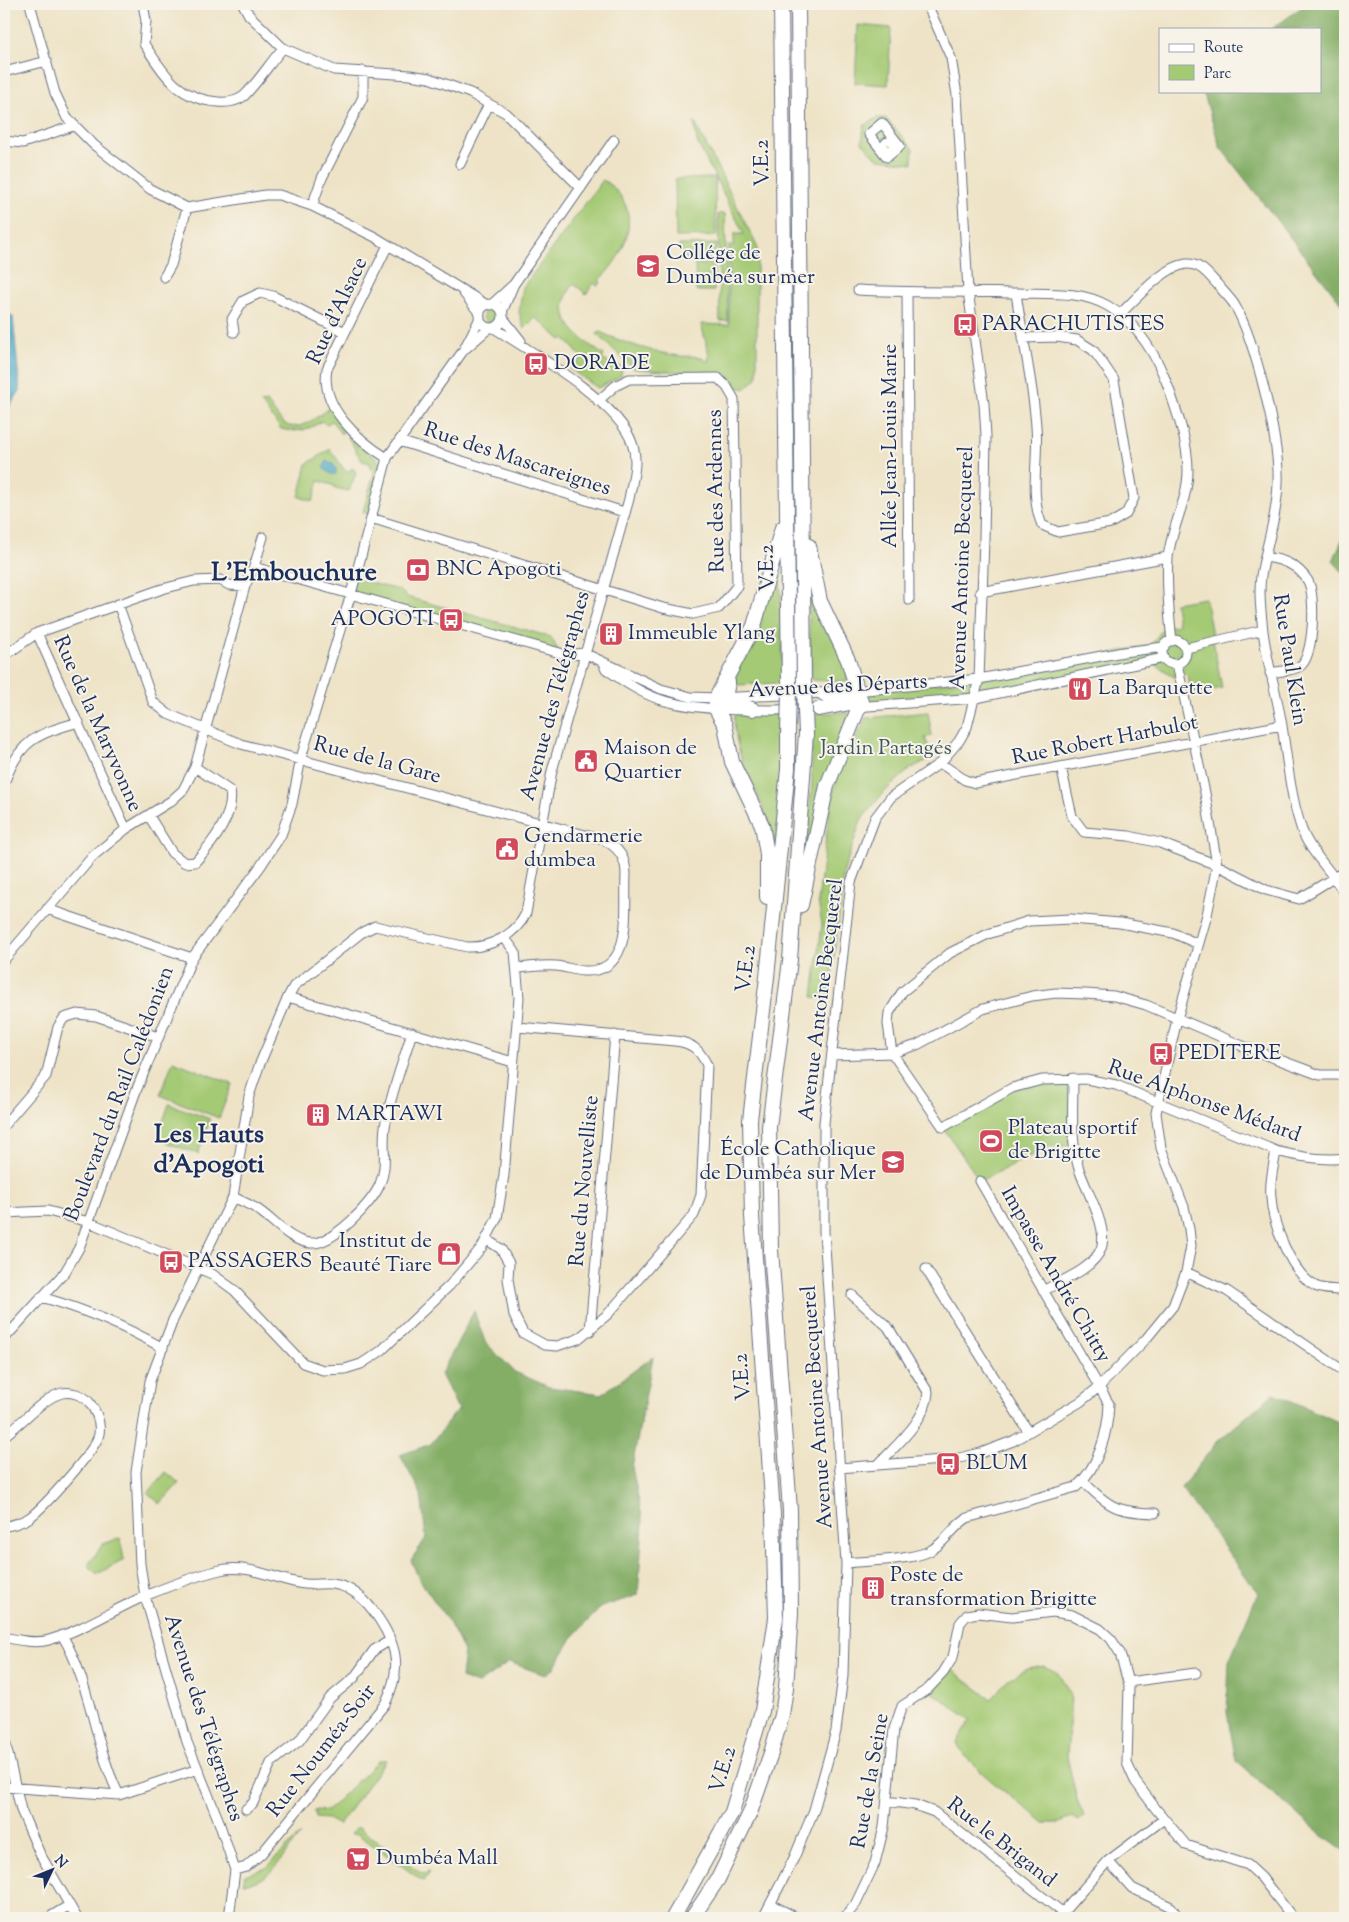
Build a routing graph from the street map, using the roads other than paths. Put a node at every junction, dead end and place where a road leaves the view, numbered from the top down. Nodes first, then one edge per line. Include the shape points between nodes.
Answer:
1 (30, 4) edge
2 (143, 4) edge
3 (243, 4) edge
4 (781, 4) edge
5 (798, 4) edge
6 (927, 4) edge
7 (283, 48) junction
8 (47, 61) junction
9 (363, 71) junction
10 (4, 72) edge
11 (489, 104) junction
12 (73, 126) junction
13 (614, 140) dead end
14 (4, 141) edge
15 (460, 164) dead end
16 (581, 188) junction
17 (312, 206) junction
18 (187, 208) junction
19 (388, 245) junction
20 (164, 277) dead end
21 (514, 284) junction
22 (461, 290) junction
23 (858, 290) dead end
24 (968, 291) junction
25 (907, 292) junction
26 (1016, 293) junction
27 (489, 305) junction
28 (502, 315) junction
29 (1119, 315) junction
30 (480, 316) junction
31 (491, 328) junction
32 (234, 332) dead end
33 (345, 332) junction
34 (1022, 338) junction
35 (524, 345) junction
36 (462, 351) junction
37 (598, 401) junction
38 (400, 441) junction
39 (387, 458) junction
40 (787, 510) junction
41 (624, 512) junction
42 (802, 512) junction
43 (372, 518) junction
44 (262, 537) dead end
45 (1168, 557) junction
46 (1266, 557) junction
47 (254, 567) junction
48 (245, 586) junction
49 (602, 589) junction
50 (980, 592) junction
51 (351, 594) junction
52 (909, 600) dead end
53 (118, 604) junction
54 (1263, 630) junction
55 (37, 633) junction
56 (1172, 641) junction
57 (1164, 647) junction
58 (1186, 648) junction
59 (584, 653) junction
60 (4, 656) edge
61 (1164, 658) junction
62 (1177, 664) junction
63 (1270, 673) junction
64 (979, 679) junction
65 (824, 694) joint
66 (976, 698) junction
67 (857, 699) junction
68 (723, 703) junction
69 (750, 703) junction
70 (819, 709) joint
71 (79, 722) junction
72 (1282, 725) junction
73 (205, 729) junction
74 (1193, 742) junction
75 (301, 758) junction
76 (940, 763) junction
77 (195, 767) junction
78 (1061, 768) junction
79 (4, 783) edge
80 (148, 816) junction
81 (541, 824) junction
82 (126, 830) junction
83 (1217, 865) junction
84 (1345, 871) edge
85 (1336, 878) junction
86 (1345, 895) edge
87 (47, 909) junction
88 (504, 937) junction
89 (1198, 944) junction
90 (192, 958) junction
91 (4, 960) edge
92 (790, 960) junction
93 (518, 968) junction
94 (767, 977) junction
95 (288, 997) junction
96 (1177, 1019) junction
97 (518, 1027) junction
98 (412, 1032) junction
99 (615, 1035) junction
100 (158, 1037) junction
101 (892, 1053) junction
102 (832, 1055) junction
103 (513, 1062) junction
104 (1345, 1075) edge
105 (1073, 1078) junction
106 (1157, 1101) junction
107 (4, 1125) edge
108 (1276, 1150) junction
109 (1345, 1158) edge
110 (980, 1181) dead end
111 (233, 1197) junction
112 (4, 1213) edge
113 (89, 1222) junction
114 (486, 1240) junction
115 (200, 1268) junction
116 (926, 1269) dead end
117 (1186, 1272) junction
118 (1043, 1290) junction
119 (1345, 1290) edge
120 (852, 1295) dead end
121 (41, 1297) junction
122 (590, 1330) junction
123 (5, 1332) edge
124 (162, 1348) junction
125 (1345, 1372) edge
126 (1099, 1387) junction
127 (1028, 1431) junction
128 (4, 1436) edge
129 (878, 1465) junction
130 (838, 1468) junction
131 (1083, 1481) junction
132 (1155, 1513) dead end
133 (4, 1526) edge
134 (846, 1563) junction
135 (145, 1596) junction
136 (62, 1634) junction
137 (4, 1636) edge
138 (389, 1641) junction
139 (1196, 1673) dead end
140 (1128, 1682) junction
141 (4, 1737) edge
142 (198, 1769) junction
143 (4, 1787) edge
144 (14, 1787) junction
145 (120, 1795) junction
146 (887, 1801) junction
147 (246, 1809) dead end
148 (1164, 1819) junction
149 (1108, 1861) junction
150 (235, 1870) junction
151 (772, 1905) junction
152 (68, 1906) junction
153 (1060, 1915) edge
154 (48, 1918) edge
155 (77, 1918) edge
156 (229, 1918) edge
157 (673, 1918) edge
158 (692, 1918) edge
159 (763, 1918) edge
160 (797, 1918) edge
161 (844, 1918) edge
162 (1179, 1918) edge
163 (1293, 1918) edge

1 - 8 street
2 - 7 street via 146,21 144,44 165,75 181,91 203,101 227,103 243,97
3 - 7 street via 249,15
4 - 40 highway, V.E.2
5 - 42 highway, V.E.2
6 - 24 street, Avenue Antoine Becquerel via 950,58 958,96
7 - 9 street via 334,70
8 - 10 street
8 - 12 street via 55,93
9 - 11 street via 429,78 470,93
9 - 17 street via 363,97 322,178
11 - 15 street
11 - 16 street via 506,113
12 - 14 street via 23,142
12 - 18 street via 150,189
13 - 16 street
16 - 21 street
17 - 18 street via 279,195 265,195
17 - 19 street
18 - 20 street via 171,265
19 - 22 street
19 - 33 street, Rue d'Alsace
21 - 27 street
21 - 28 street
22 - 27 street
22 - 30 street
23 - 25 street
24 - 25 street
24 - 26 street
24 - 50 street, Avenue Antoine Becquerel via 986,436
25 - 52 street, Allée Jean-Louis Marie
26 - 29 street via 1083,296 1110,307
26 - 34 street
27 - 28 street via 499,308
27 - 30 street
28 - 31 street via 500,324
28 - 35 street, Avenue des Télégraphes
29 - 45 street via 1147,342 1163,371 1188,458 1187,489
29 - 46 street, Rue Paul Klein via 1153,282 1173,268 1186,264 1199,266 1234,304 1247,332 1264,392 1278,461 1277,507
30 - 31 street via 483,324
30 - 36 street
31 - 35 street, Avenue des Télégraphes
31 - 36 street
32 - 33 street via 232,319 243,301 260,293 273,296
33 - 39 street, Rue d'Alsace via 327,369 325,382 351,431
34 - 34 street via 1036,427 1036,511 1042,526 1058,532 1111,523 1126,514 1134,498 1114,380 1093,350 1078,340
35 - 37 street, Avenue des Télégraphes
36 - 38 street
37 - 41 street, Avenue des Télégraphes via 624,426 633,444 636,464
37 - 49 street, Rue des Ardennes via 629,379 718,378 734,399 737,586 719,608 693,614
38 - 39 street
38 - 41 street, Rue des Mascareignes
39 - 43 street, Boulevard du Rail Calédonien
40 - 68 highway via 754,626 729,676
40 - 94 highway, V.E.2, bridge via 788,769
41 - 49 street, Avenue des Télégraphes
42 - 67 highway via 820,601
42 - 92 highway, V.E.2, bridge via 806,734
43 - 49 street
43 - 51 street, Boulevard du Rail Calédonien
44 - 47 street
45 - 50 street
45 - 56 street
46 - 54 street, Rue Paul Klein via 1260,590
46 - 63 street via 1286,560 1308,580 1312,590 1308,658 1299,667
47 - 48 street
47 - 51 street
48 - 53 street via 229,585 220,580 194,581
48 - 73 street
49 - 59 street, Avenue des Télégraphes
50 - 64 street, Avenue Antoine Becquerel
51 - 59 street via 567,654
51 - 75 street, Boulevard du Rail Calédonien
53 - 55 street
53 - 73 street, Rue de la Gare via 153,702 168,714
54 - 58 street
54 - 63 street, Rue Paul Klein
55 - 60 street
55 - 71 street, Rue de la Maryvonne
56 - 57 street
56 - 58 street via 1179,641
57 - 61 street
57 - 64 street, Avenue des Départs
58 - 62 street via 1184,660
59 - 68 street via 661,688
59 - 81 street, Avenue des Télégraphes
61 - 62 street
61 - 66 street, Avenue des Départs
62 - 74 street
63 - 72 street, Rue Paul Klein
64 - 66 street, Avenue Antoine Becquerel
64 - 67 street, Avenue des Départs
65 - 67 highway
65 - 69 street, Avenue des Départs
66 - 67 street, Avenue des Départs
66 - 76 street, Avenue Antoine Becquerel via 967,727
67 - 70 highway
67 - 92 highway via 827,786
68 - 69 highway
68 - 94 highway via 732,762 762,825 767,854
69 - 70 street, Avenue des Départs
71 - 79 street via 26,743 12,762
71 - 82 street, Rue de la Maryvonne
72 - 74 street, Rue Robert Harbulot
72 - 85 street, Rue Paul Klein via 1300,825 1309,843
73 - 75 street, Rue de la Gare via 241,744
73 - 77 street
74 - 78 street, Rue Robert Harbulot
74 - 83 street
75 - 81 street, Rue de la Gare
75 - 90 street, Boulevard du Rail Calédonien via 292,804 281,835
76 - 78 street, Rue Robert Harbulot via 975,783
76 - 102 street, Avenue Antoine Becquerel via 891,797 875,818 863,846 851,882
77 - 80 street via 183,790
77 - 80 street via 230,791 233,802 208,848 195,862 185,863 172,853
78 - 83 street via 1072,816 1084,832 1160,843
80 - 82 street
81 - 88 street, Avenue des Télégraphes via 526,913 518,926
81 - 93 street, Rue de la Gare via 604,840 618,849 626,864 623,944 614,961 596,970 555,966
82 - 87 street via 93,856
83 - 85 street via 1266,890 1299,899
83 - 89 street
84 - 85 street
85 - 86 street, Rue Paul Klein
87 - 90 street
87 - 91 street
88 - 93 street via 515,952
88 - 95 street, Avenue des Télégraphes via 488,945 467,947 375,926 309,972
89 - 96 street
89 - 101 street via 1173,933 1120,923 1071,919 1029,921 988,934 950,952 902,992 889,1013
90 - 100 street, Boulevard du Rail Calédonien
92 - 158 highway, V.E.2 via 769,1127 771,1250 790,1510 791,1613 786,1688 776,1734 750,1813 718,1879
93 - 97 street
94 - 157 highway, V.E.2 via 750,1120 752,1216 773,1514 776,1618 762,1711 732,1812
95 - 98 street
95 - 111 street, Avenue des Télégraphes via 249,1096
96 - 101 street via 1146,1005 1114,996 1056,993 984,1009 916,1045
96 - 104 street via 1310,1072
96 - 106 street
97 - 99 street
97 - 103 street
98 - 103 street
98 - 111 street via 385,1127 382,1180 374,1196 336,1235 311,1244 298,1240 256,1208
99 - 122 street, Rue du Nouvelliste
99 - 122 street via 689,1043 700,1051 707,1065 701,1195 694,1215 608,1314
100 - 107 street via 96,1016 77,1014 64,1018 58,1027 46,1076
100 - 113 street, Boulevard du Rail Calédonien
101 - 102 street
101 - 105 street, Rue Alphonse Médard via 943,1127 1012,1088 1042,1080
102 - 130 street, Avenue Antoine Becquerel via 824,1123 824,1231
103 - 114 street via 502,1187 497,1218
105 - 106 street, Rue Alphonse Médard via 1116,1085
105 - 118 street via 1074,1145 1079,1168 1102,1228 1103,1241 1095,1258 1087,1265
106 - 108 street, Rue Alphonse Médard
106 - 117 street via 1161,1148 1189,1229
108 - 109 street, Rue Alphonse Médard via 1298,1157
108 - 119 street via 1270,1196 1289,1255 1300,1273 1315,1286
110 - 118 street, Impasse André Chitty
111 - 115 street, Avenue des Télégraphes
112 - 113 street via 48,1211
113 - 115 street
113 - 121 street, Boulevard du Rail Calédonien via 65,1272
114 - 115 street via 450,1285 387,1345 361,1364 345,1369 323,1370 303,1363 234,1290
114 - 122 street via 501,1249 509,1263 508,1280 514,1315 523,1333 545,1345 557,1346 578,1339
115 - 124 street, Avenue des Télégraphes
116 - 127 street
117 - 125 street via 1227,1291
117 - 126 street via 1166,1317
118 - 126 street, Impasse André Chitty
120 - 129 street via 888,1327 928,1392 928,1401 917,1420
121 - 123 street, Boulevard du Rail Calédonien
121 - 124 street via 83,1310
124 - 135 street, Avenue des Télégraphes via 150,1382 136,1472 140,1564
126 - 127 street via 1080,1402
126 - 131 street, Impasse André Chitty via 1109,1404 1108,1421 1098,1456
127 - 129 street via 1005,1445 973,1455
128 - 133 street via 48,1400 62,1393 75,1393 87,1400 100,1424 99,1436 42,1507 27,1519
129 - 130 street
130 - 134 street, Avenue Antoine Becquerel
131 - 132 street via 1103,1502 1127,1512
131 - 134 street via 1060,1494 967,1518 931,1551
134 - 151 street, Avenue Antoine Becquerel via 843,1676 836,1731 814,1810
135 - 136 street, Rue Nouméa-Soir
135 - 138 street, Rue Nouméa-Soir via 230,1569 305,1584 334,1584 359,1595 369,1604
135 - 142 street, Avenue des Télégraphes
136 - 137 street, Rue Nouméa-Soir via 40,1641
136 - 145 street via 82,1685 109,1775
138 - 147 street via 374,1650 354,1678 330,1698 299,1741 271,1763 254,1803
138 - 150 street, Rue Nouméa-Soir via 394,1651 396,1676 385,1704 262,1853 246,1868
139 - 140 street
140 - 146 street, Rue de la Seine via 1120,1653 1111,1639 1088,1621 1053,1612 1012,1617 978,1612 967,1615 960,1623 952,1657 943,1673 928,1689 902,1706 897,1717
140 - 148 street, Rue de la Seine via 1127,1763 1135,1781
141 - 144 street
142 - 145 street
142 - 150 street, Avenue des Télégraphes
143 - 144 street
144 - 145 street
144 - 152 street via 40,1854
146 - 153 street, Rue le Brigand via 934,1812
146 - 161 street, Rue de la Seine via 883,1832 873,1867 855,1906
148 - 149 street
148 - 163 street, Rue de la Seine via 1186,1846 1248,1865 1261,1876
149 - 153 street
149 - 162 street via 1132,1888 1171,1907
150 - 156 street, Avenue des Télégraphes
151 - 159 street, Avenue Antoine Becquerel
151 - 160 street
152 - 154 street
152 - 155 street

